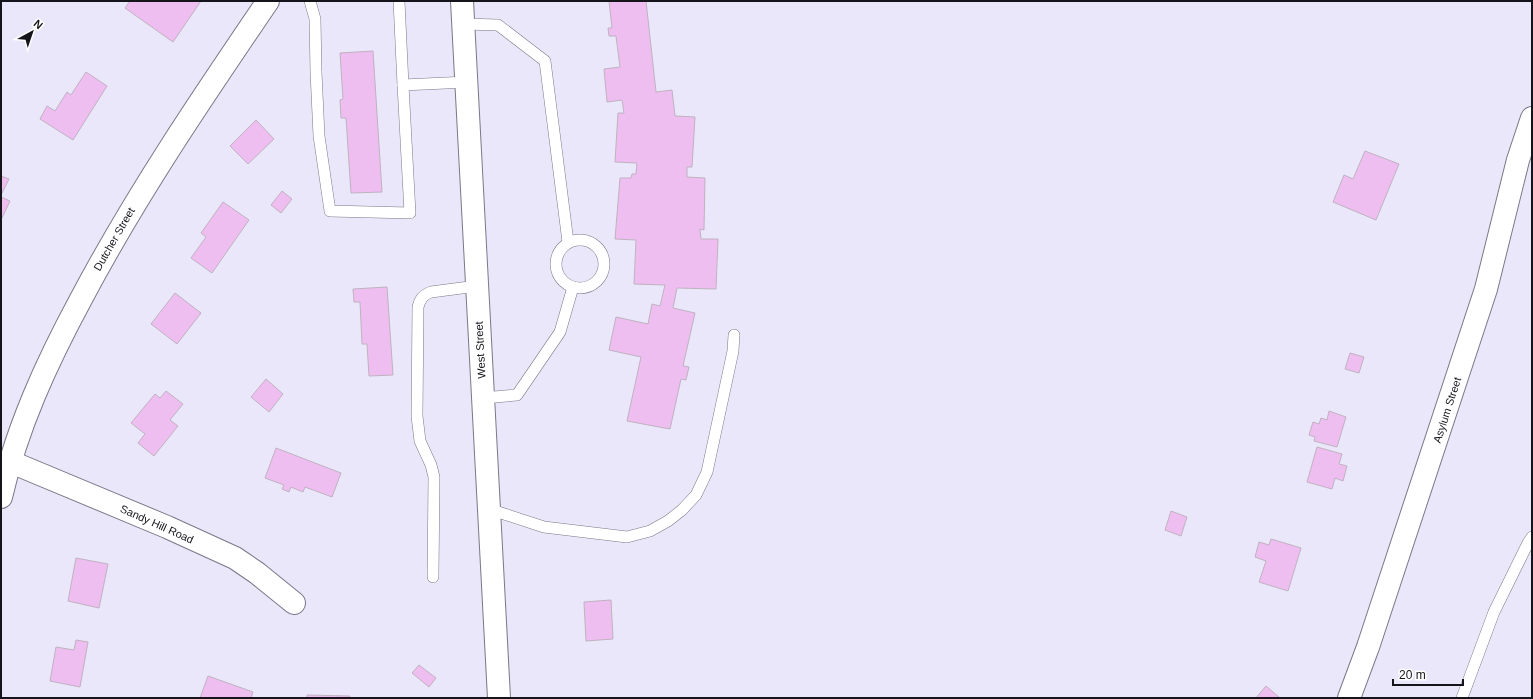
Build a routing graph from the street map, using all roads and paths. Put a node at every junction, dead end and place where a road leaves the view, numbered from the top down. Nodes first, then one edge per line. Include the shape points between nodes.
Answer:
1 (268, 1) edge
2 (310, 1) edge
3 (399, 1) edge
4 (462, 1) edge
5 (464, 24) junction
6 (467, 82) junction
7 (403, 85) junction
8 (1532, 118) edge
9 (568, 242) junction
10 (477, 286) junction
11 (573, 287) junction
12 (734, 335) dead end
13 (483, 398) junction
14 (11, 462) junction
15 (1, 498) edge
16 (489, 509) junction
17 (1532, 537) edge
18 (433, 577) dead end
19 (294, 603) dead end
20 (499, 698) edge
21 (1349, 698) edge
22 (1462, 698) edge

1 - 14 street, Dutcher Street via 171,144 107,250 64,331 31,402
2 - 7 lane via 315,19 319,136 330,211 410,213
3 - 7 lane
4 - 5 street, West Street
5 - 6 street, West Street
5 - 9 lane via 498,25 545,61
6 - 7 lane
6 - 10 street, West Street
8 - 21 street, Asylum Street via 1518,160 1485,294
9 - 11 lane via 556,256 555,266 558,275
9 - 11 lane via 577,239 587,240 602,252 604,261 599,279 591,286
10 - 13 street, West Street
10 - 18 lane via 431,292 421,298 418,306 417,416 420,441 434,477
11 - 13 lane via 560,332 517,395
12 - 16 lane via 733,352 707,472 696,494 668,521 650,531 627,537 544,527
13 - 16 street, West Street
14 - 15 street, Dutcher Street
14 - 19 street, Sandy Hill Road via 234,558
16 - 20 street, West Street
17 - 22 lane via 1494,612

